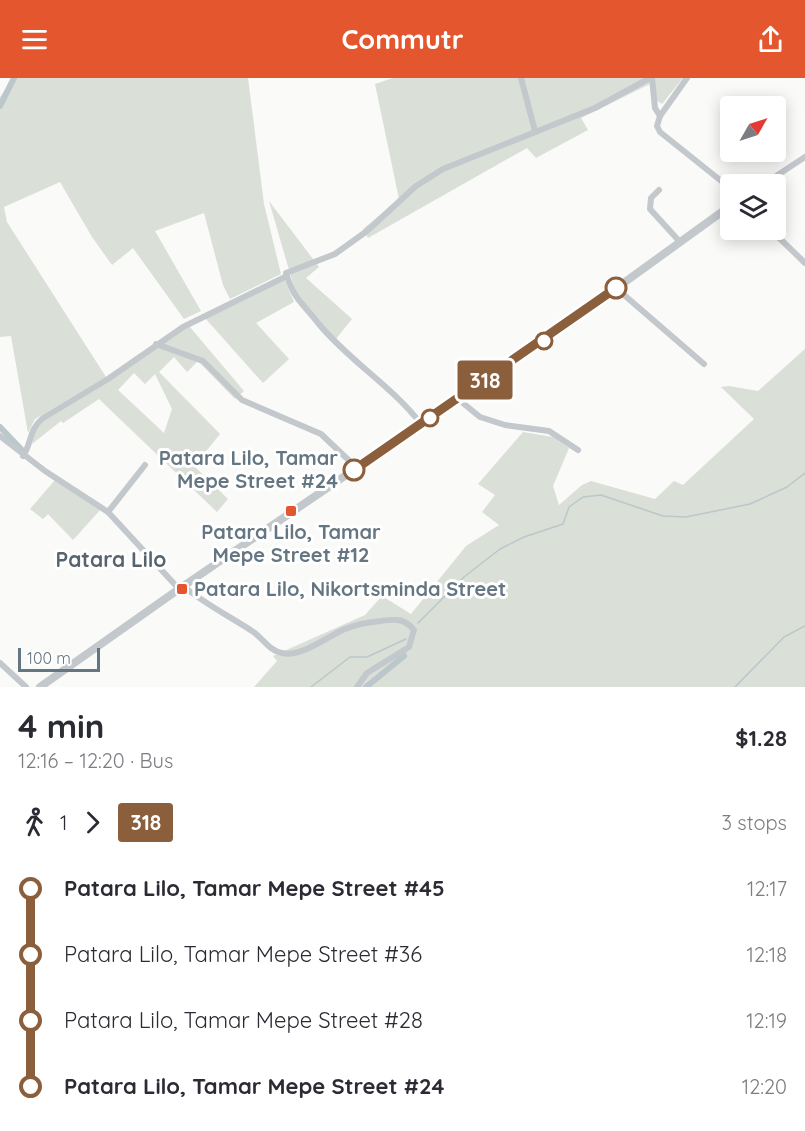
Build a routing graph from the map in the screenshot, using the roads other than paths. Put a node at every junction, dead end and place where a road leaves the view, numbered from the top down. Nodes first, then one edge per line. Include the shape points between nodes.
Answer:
1 (521, 78) edge
2 (651, 78) edge
3 (687, 78) edge
4 (660, 116) junction
5 (535, 132) junction
6 (805, 157) edge
7 (779, 174) edge
8 (720, 180) edge
9 (659, 190) dead end
10 (720, 214) edge
11 (781, 240) edge
12 (680, 242) junction
13 (805, 263) edge
14 (286, 275) junction
15 (616, 288) junction
16 (156, 344) junction
17 (704, 364) dead end
18 (458, 399) junction
19 (421, 424) junction
20 (0, 436) edge
21 (578, 450) dead end
22 (23, 456) junction
23 (145, 465) dead end
24 (357, 468) junction
25 (108, 512) junction
26 (181, 587) junction
27 (0, 663) edge
28 (51, 684) edge
29 (26, 687) edge
30 (40, 687) edge
31 (357, 687) edge

1 - 5 street
2 - 4 street via 655,108
2 - 5 street via 598,107
3 - 4 street
4 - 8 street via 660,132
5 - 14 street via 427,178 335,254
6 - 7 street
9 - 12 street via 651,198 650,209
10 - 12 street
11 - 13 street
12 - 15 street
14 - 16 street
14 - 19 street via 293,296 327,336
15 - 17 street
15 - 18 street
16 - 22 street via 35,424 30,446
16 - 24 street via 203,361 242,400 321,434
18 - 19 street
18 - 21 street via 480,417 505,426 549,432
19 - 24 street
20 - 22 street
22 - 25 street
23 - 25 street
24 - 26 street
25 - 26 street
26 - 28 street
26 - 31 street via 282,653 297,652 367,622 399,619 414,630 409,647 367,673
27 - 29 street
28 - 30 street

